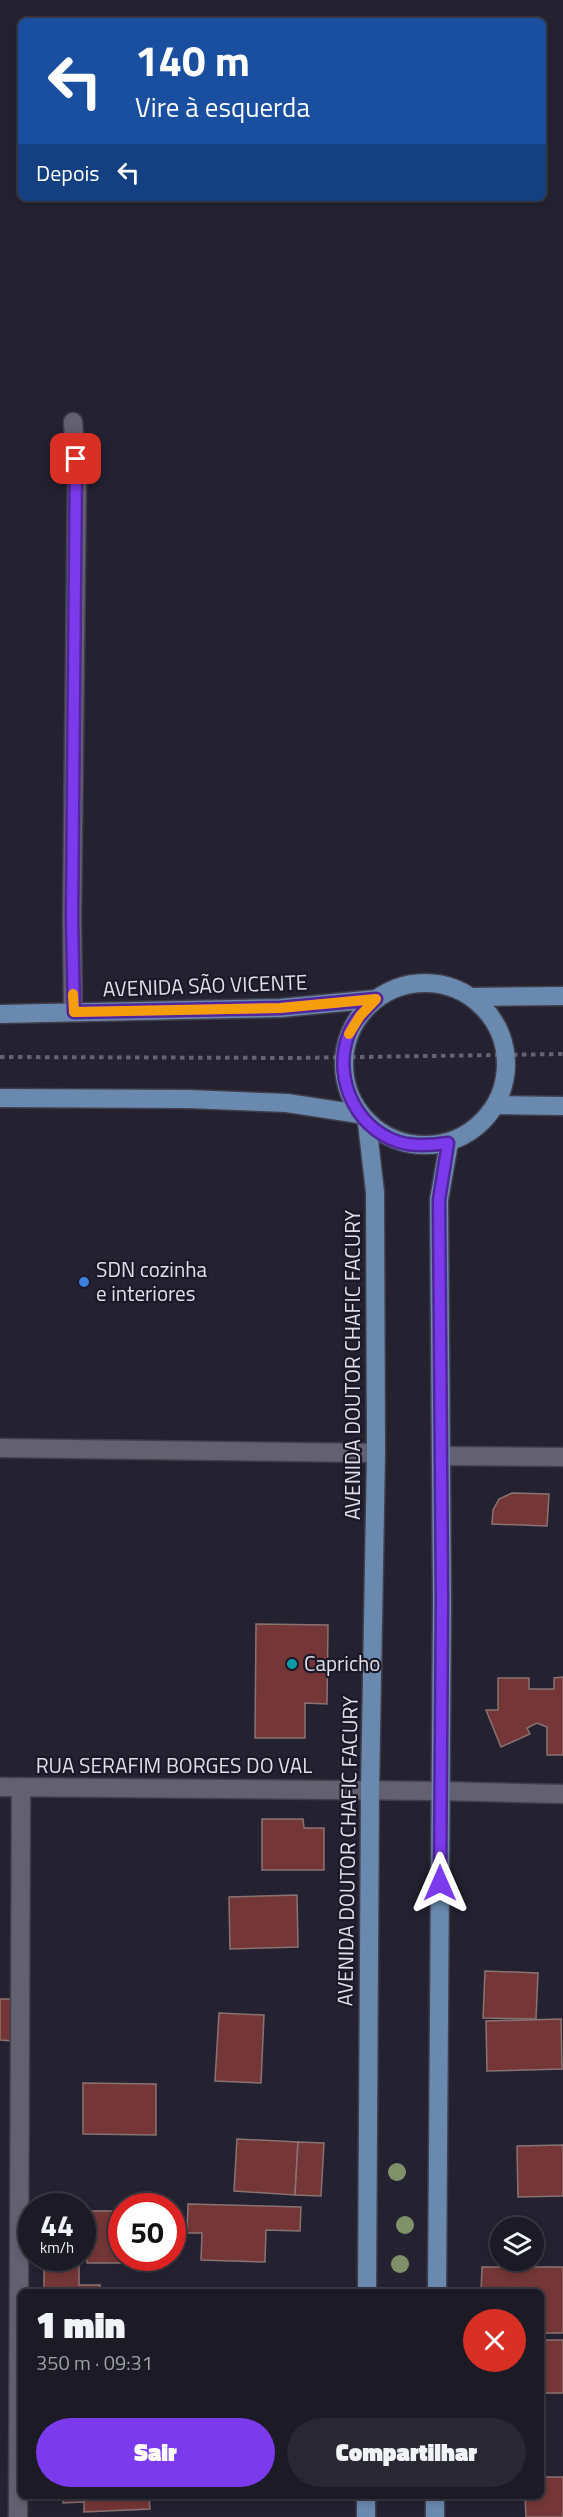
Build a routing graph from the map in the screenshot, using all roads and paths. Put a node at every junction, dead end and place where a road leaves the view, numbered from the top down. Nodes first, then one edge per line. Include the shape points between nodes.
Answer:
1 (73, 422) dead end
2 (563, 996) edge
3 (472, 998) junction
4 (376, 999) junction
5 (74, 1012) junction
6 (0, 1014) edge
7 (563, 1054) edge
8 (507, 1055) junction
9 (0, 1057) edge
10 (343, 1057) junction
11 (0, 1098) edge
12 (496, 1106) junction
13 (563, 1106) edge
14 (363, 1118) junction
15 (448, 1143) junction
16 (0, 1448) edge
17 (376, 1453) junction
18 (441, 1456) junction
19 (563, 1457) edge
20 (0, 1787) edge
21 (21, 1787) junction
22 (370, 1790) junction
23 (441, 1791) junction
24 (563, 1794) edge
25 (19, 2289) edge
26 (367, 2289) edge
27 (437, 2289) edge
28 (18, 2499) edge
29 (366, 2499) edge
30 (435, 2499) edge
31 (18, 2517) edge
32 (366, 2517) edge
33 (435, 2517) edge

1 - 5 street via 77,478
2 - 3 main road
3 - 4 main road via 449,986 424,983 398,987
3 - 8 main road via 489,1013 501,1033
4 - 5 main road, AVENIDA SÃO VICENTE via 280,1008
4 - 10 main road via 348,1035
5 - 6 main road, AVENIDA SÃO VICENTE
7 - 8 path
8 - 10 path
8 - 12 main road via 505,1081
9 - 10 path
10 - 14 main road, AVENIDA DOUTOR CHAFIC FACURY via 347,1087
11 - 14 main road via 287,1103
12 - 13 main road
12 - 15 main road via 484,1122
14 - 15 main road via 385,1135 405,1143
14 - 17 main road, AVENIDA DOUTOR CHAFIC FACURY via 375,1191
15 - 18 main road via 439,1200
16 - 17 street
17 - 22 main road, AVENIDA DOUTOR CHAFIC FACURY
18 - 19 street
18 - 23 main road
20 - 21 street, RUA SERAFIM BORGES DO VAL
21 - 22 street, RUA SERAFIM BORGES DO VAL
21 - 25 street
22 - 23 street, RUA SERAFIM BORGES DO VAL
22 - 26 main road, AVENIDA DOUTOR CHAFIC FACURY
23 - 24 street, RUA SERAFIM BORGES DO VAL
23 - 27 main road
28 - 31 street
29 - 32 main road
30 - 33 main road

